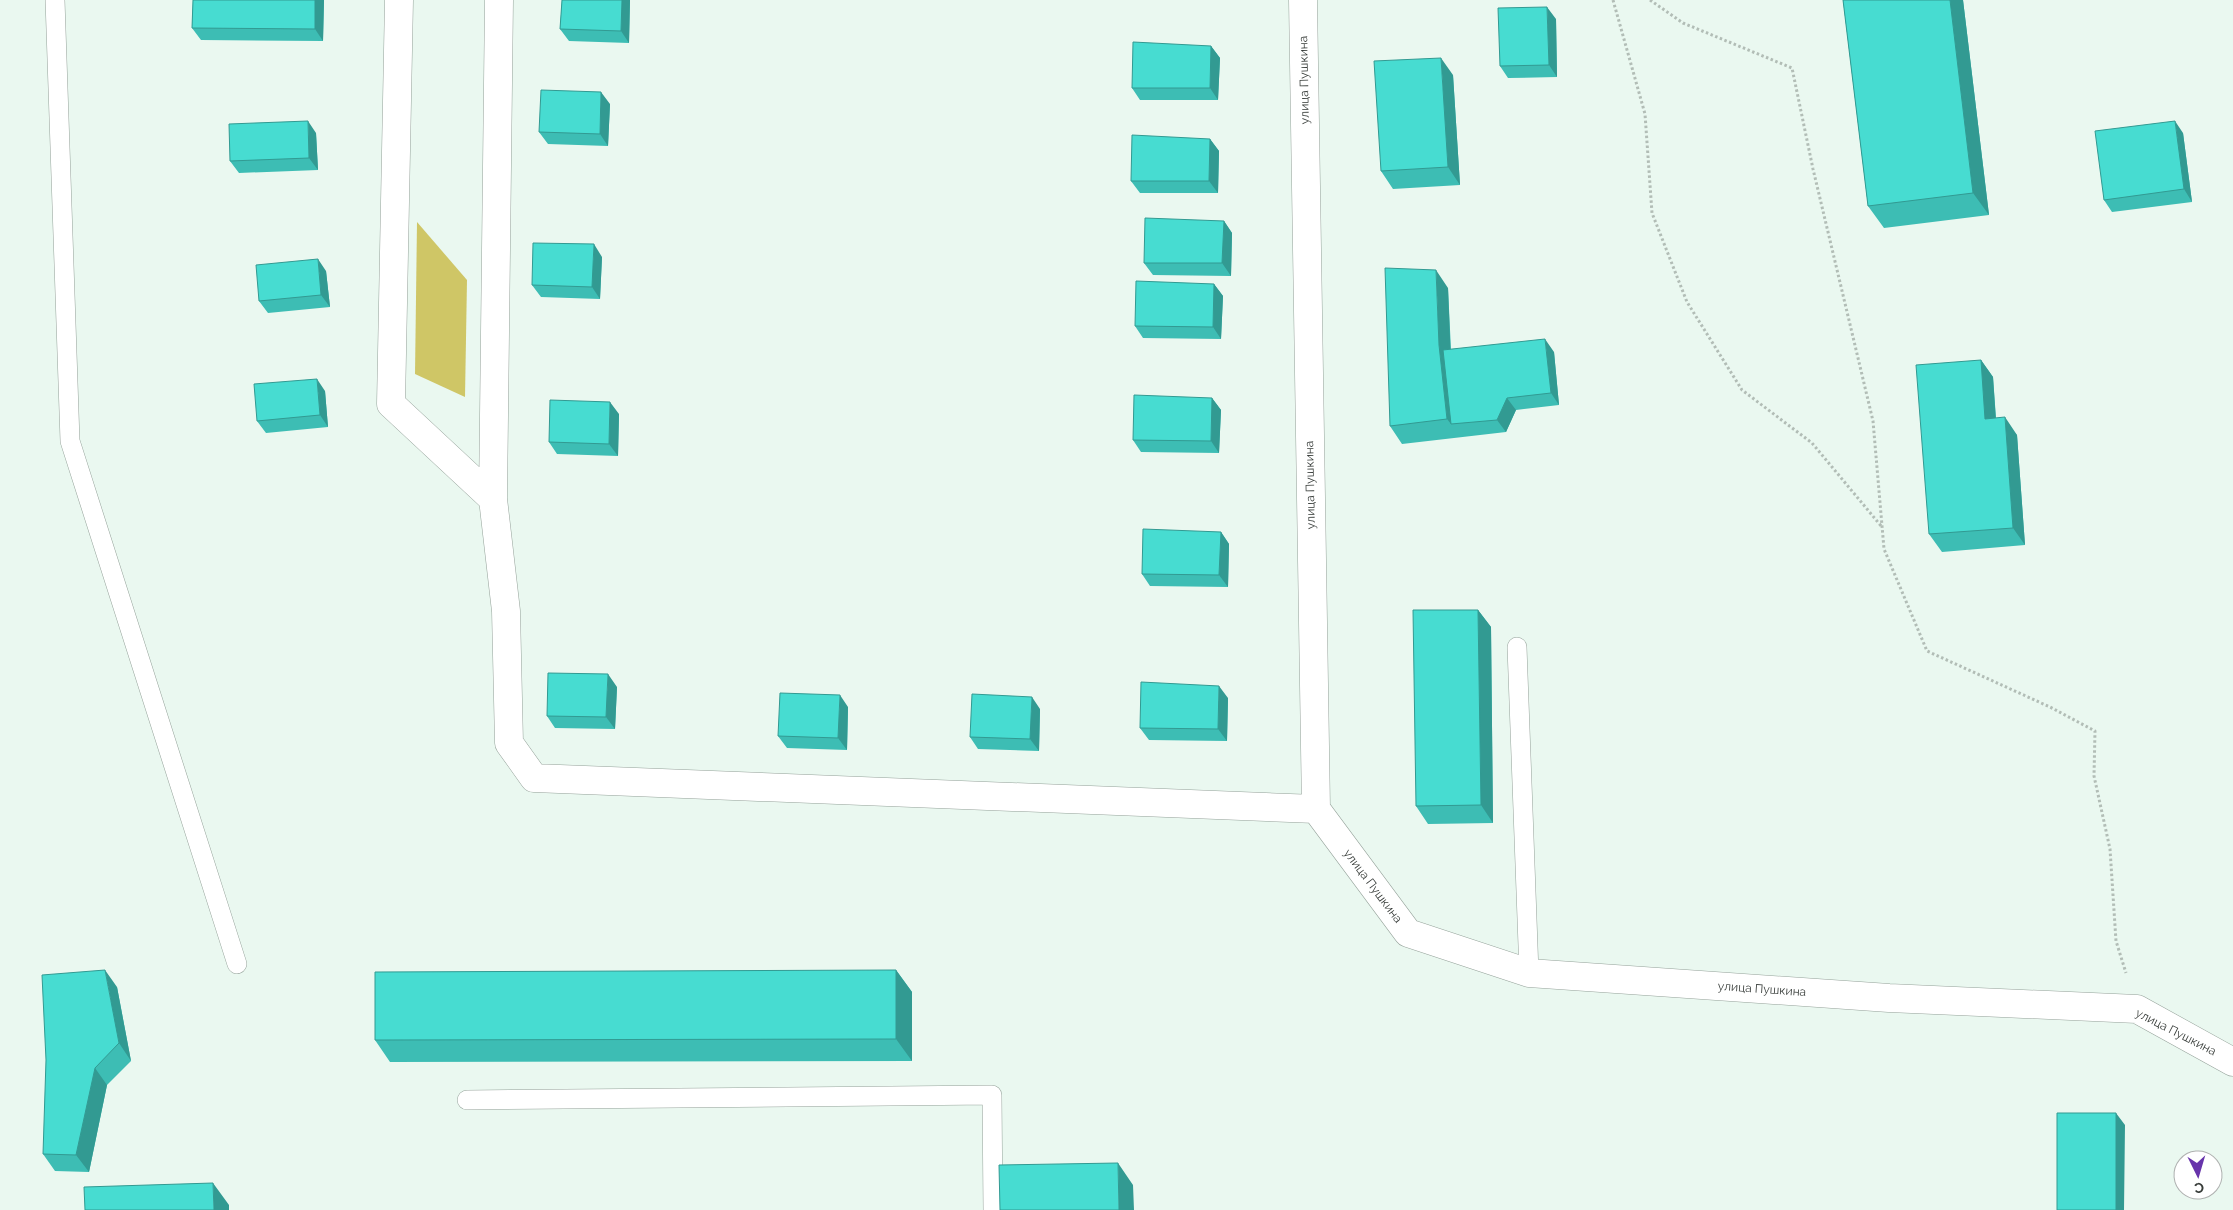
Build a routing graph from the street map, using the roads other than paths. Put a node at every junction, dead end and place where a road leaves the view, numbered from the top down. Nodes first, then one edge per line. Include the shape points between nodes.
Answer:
1 (55, 0) edge
2 (399, 0) edge
3 (498, 0) edge
4 (1303, 0) edge
5 (492, 499) junction
6 (1517, 647) dead end
7 (1316, 809) junction
8 (237, 964) dead end
9 (1529, 973) junction
10 (2233, 1062) edge
11 (467, 1100) dead end
12 (993, 1210) edge

1 - 8 lane via 70,441
2 - 5 street via 391,404
3 - 5 street
4 - 7 street, улица Пушкина
5 - 7 street via 506,611 509,743 534,778
6 - 9 lane
7 - 9 street, улица Пушкина via 1408,933
9 - 10 street, улица Пушкина via 1889,998 2137,1009
11 - 12 lane via 992,1095

